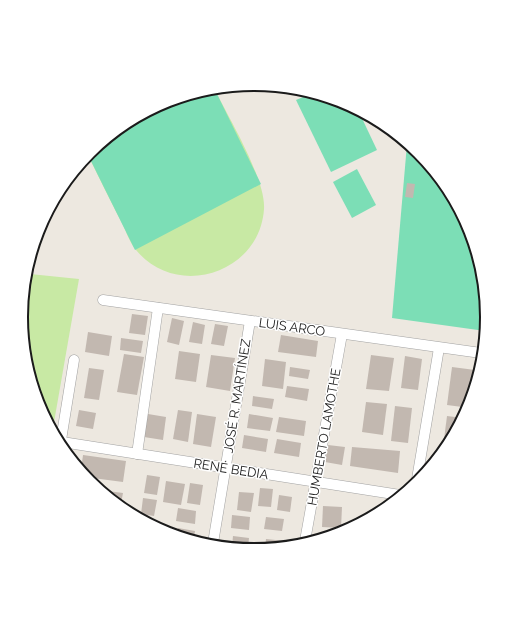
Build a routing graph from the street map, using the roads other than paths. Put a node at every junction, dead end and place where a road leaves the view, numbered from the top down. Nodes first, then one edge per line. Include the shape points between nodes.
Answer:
1 (103, 300) dead end
2 (158, 308) junction
3 (250, 321) junction
4 (342, 334) junction
5 (439, 348) junction
6 (478, 353) edge
7 (74, 360) dead end
8 (62, 438) edge
9 (65, 442) edge
10 (137, 454) junction
11 (226, 468) junction
12 (418, 475) edge
13 (316, 482) junction
14 (395, 495) edge
15 (306, 538) edge
16 (213, 540) edge

1 - 2 street, LUIS ARCO
2 - 3 street, LUIS ARCO
2 - 10 street
3 - 4 street, LUIS ARCO
3 - 11 street, JOSÉ R. MARTÍNEZ
4 - 5 street, LUIS ARCO
4 - 13 street, HUMBERTO LAMOTHE
5 - 6 street, LUIS ARCO
5 - 12 street
7 - 8 street
9 - 10 street, RENÉ BEDIA
10 - 11 street, RENÉ BEDIA
11 - 13 street, RENÉ BEDIA
11 - 16 street, JOSÉ R. MARTÍNEZ
13 - 14 street, RENÉ BEDIA
13 - 15 street, HUMBERTO LAMOTHE

